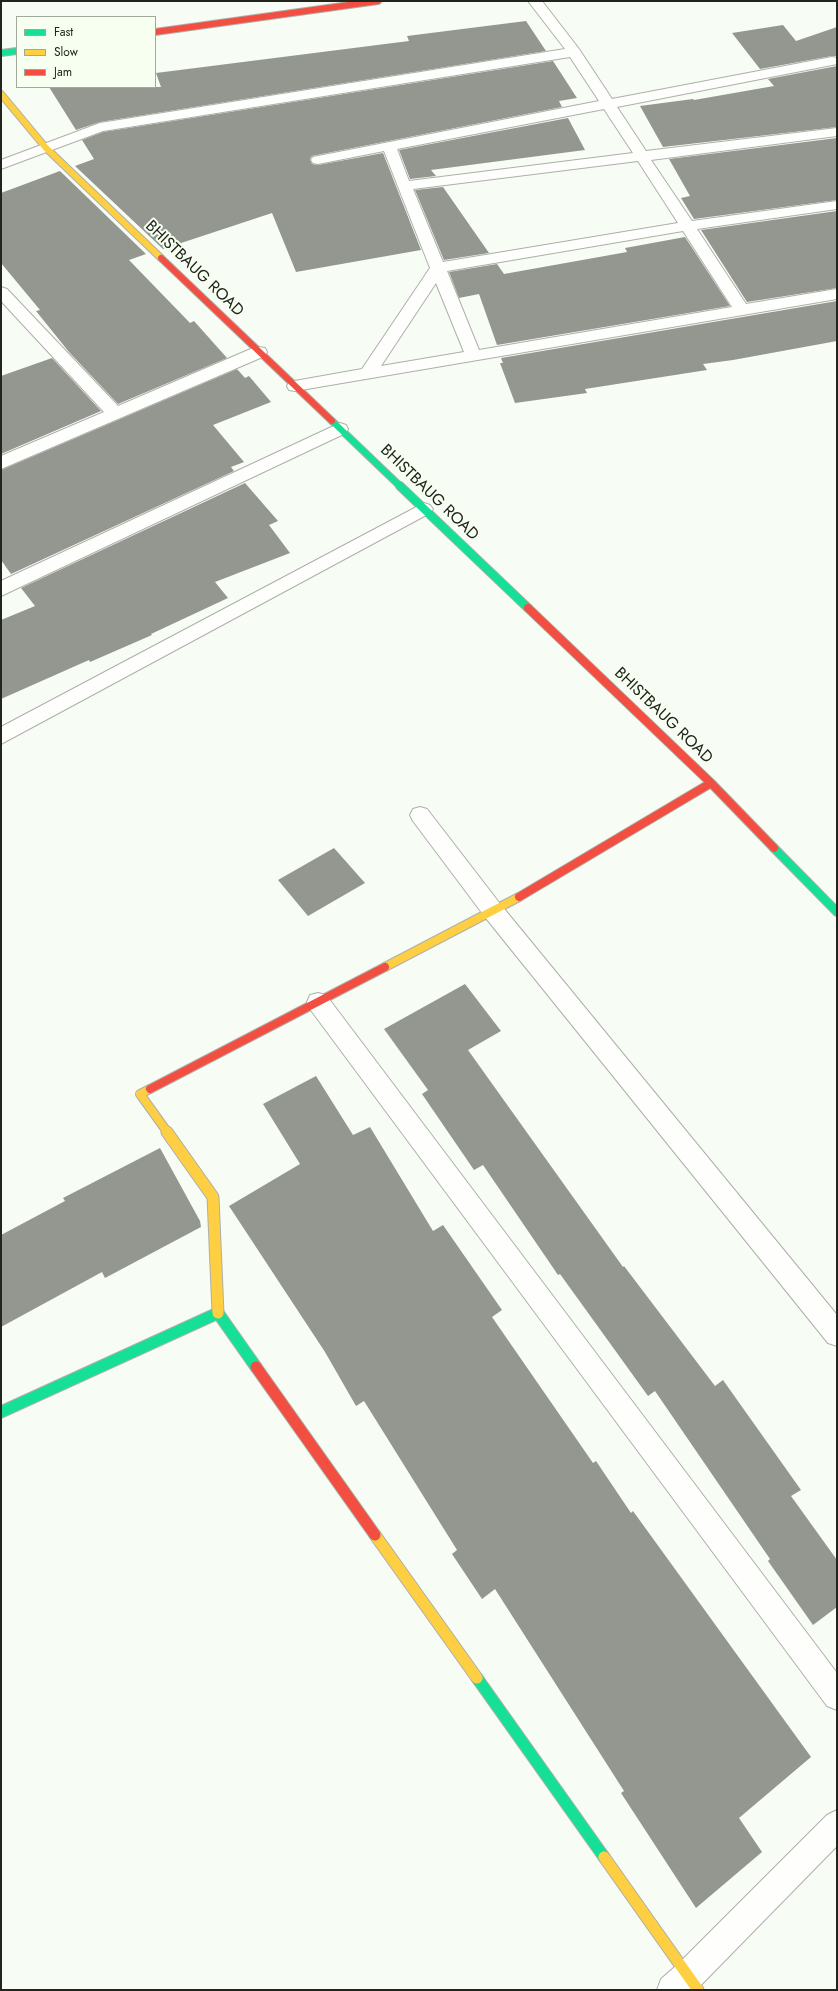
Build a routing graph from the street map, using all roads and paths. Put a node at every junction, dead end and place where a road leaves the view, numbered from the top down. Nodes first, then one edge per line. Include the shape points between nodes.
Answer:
1 (378, 1) edge
2 (535, 1) edge
3 (156, 32) edge
4 (16, 51) edge
5 (574, 52) junction
6 (1, 53) edge
7 (832, 62) dead end
8 (1, 94) edge
9 (610, 105) junction
10 (837, 132) edge
11 (389, 146) junction
12 (46, 148) junction
13 (643, 156) junction
14 (318, 160) dead end
15 (1, 165) edge
16 (404, 186) junction
17 (837, 205) edge
18 (688, 226) junction
19 (438, 268) junction
20 (1, 292) edge
21 (837, 294) edge
22 (742, 310) junction
23 (259, 352) junction
24 (474, 356) junction
25 (368, 374) junction
26 (295, 386) junction
27 (115, 414) junction
28 (340, 429) junction
29 (1, 463) edge
30 (424, 509) junction
31 (1, 589) edge
32 (1, 736) edge
33 (711, 783) junction
34 (420, 815) dead end
35 (493, 911) junction
36 (837, 912) edge
37 (318, 1002) junction
38 (218, 1313) junction
39 (837, 1334) edge
40 (1, 1412) edge
41 (837, 1696) edge
42 (837, 1825) edge
43 (686, 1985) edge

1 - 3 street
2 - 5 street
4 - 6 street
5 - 9 street
5 - 12 street via 100,127
7 - 9 street
8 - 12 street, BHISTBAUG ROAD
9 - 11 street
9 - 13 street
10 - 13 street
11 - 14 street
11 - 16 street
12 - 15 street
12 - 23 street, BHISTBAUG ROAD
13 - 16 street
13 - 18 street
16 - 19 street
17 - 18 street
18 - 19 street
18 - 22 street
19 - 24 street
19 - 25 street
20 - 27 street
21 - 22 street
22 - 24 street
23 - 26 street, BHISTBAUG ROAD
23 - 27 street
24 - 25 street
25 - 26 street
26 - 28 street, BHISTBAUG ROAD
27 - 29 street
28 - 30 street, BHISTBAUG ROAD
28 - 31 street
30 - 32 street
30 - 33 street, BHISTBAUG ROAD
33 - 35 street via 537,888
33 - 36 street, BHISTBAUG ROAD
34 - 35 street
35 - 37 street
35 - 39 street
37 - 38 street via 140,1094 213,1197
37 - 41 street
38 - 40 street
38 - 43 street
42 - 43 street

